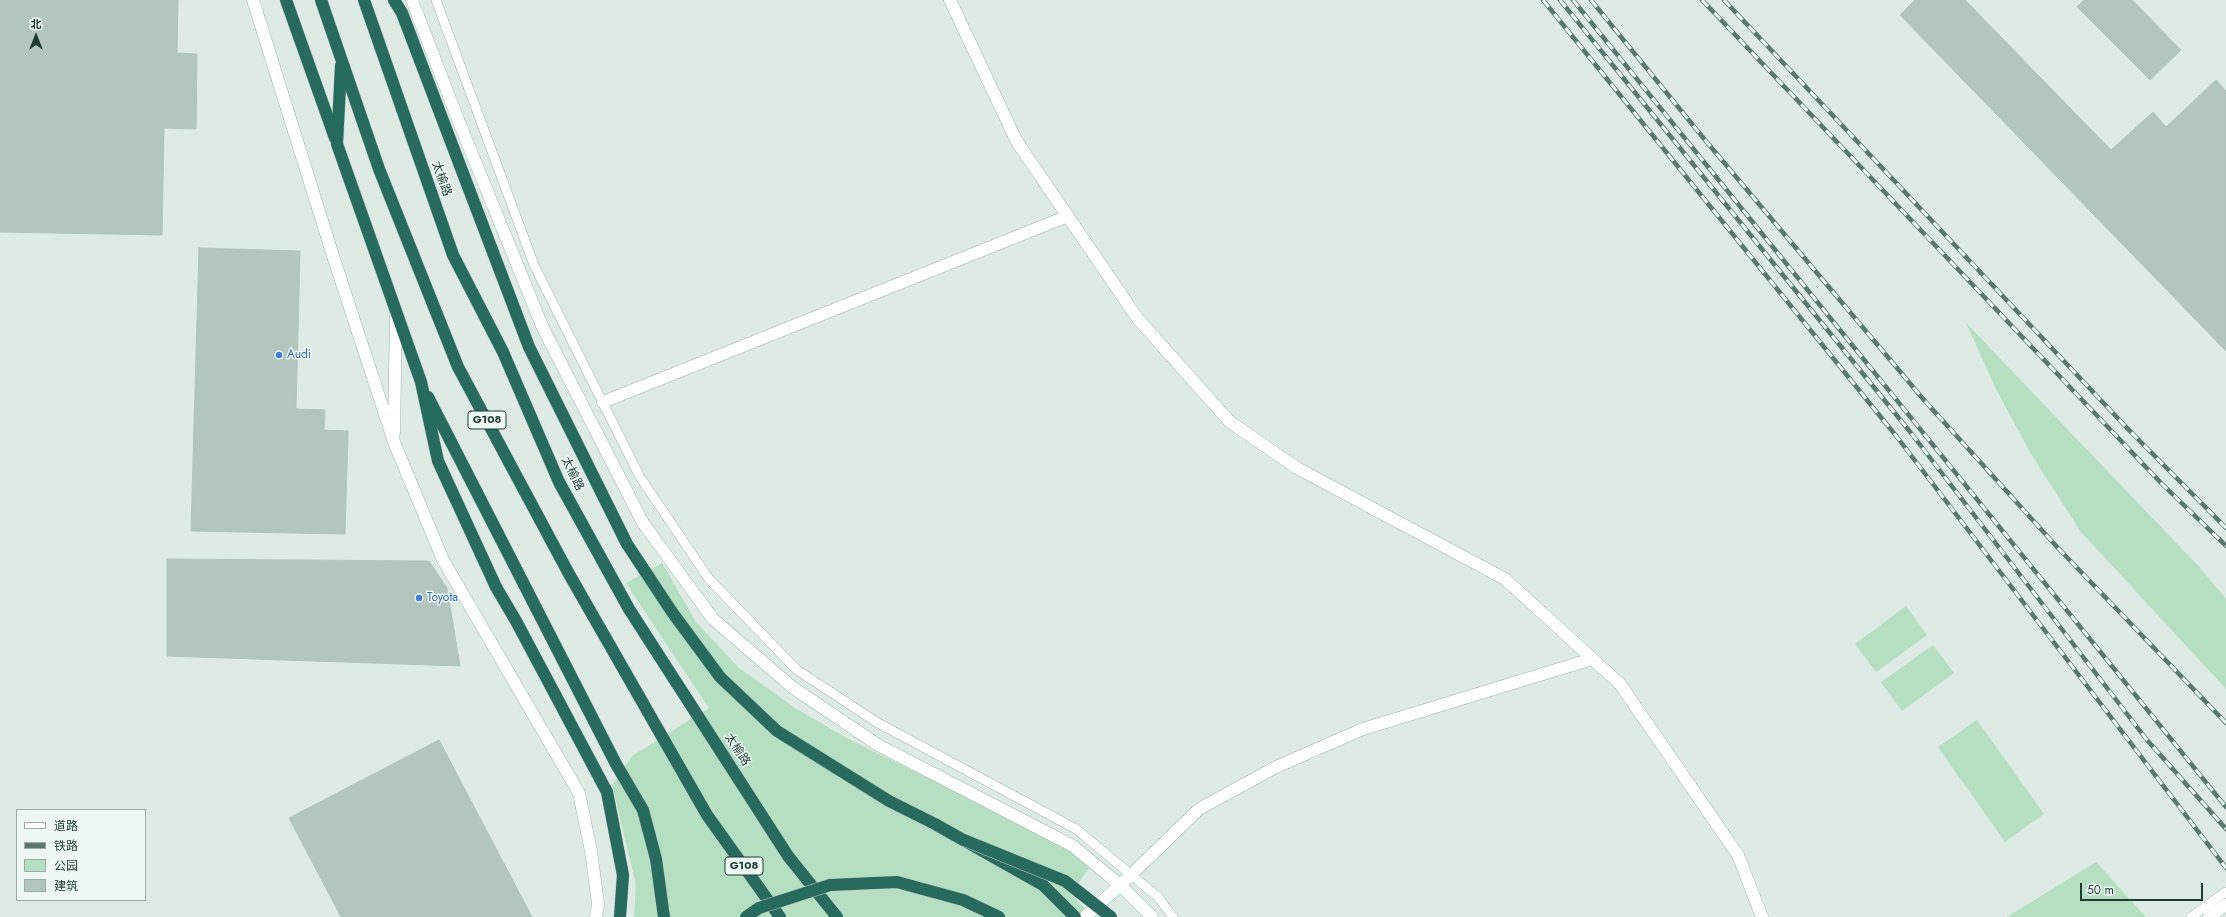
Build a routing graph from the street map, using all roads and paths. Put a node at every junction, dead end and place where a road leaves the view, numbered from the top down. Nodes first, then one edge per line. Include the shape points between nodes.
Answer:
1 (253, 0) edge
2 (286, 0) edge
3 (321, 0) edge
4 (364, 0) edge
5 (394, 0) edge
6 (412, 0) edge
7 (436, 0) edge
8 (950, 0) edge
9 (341, 59) junction
10 (337, 144) junction
11 (1068, 216) junction
12 (396, 312) junction
13 (421, 382) junction
14 (602, 402) junction
15 (394, 442) junction
16 (1592, 659) junction
17 (964, 840) junction
18 (1131, 874) junction
19 (1120, 885) junction
20 (2226, 892) edge
21 (2226, 905) edge
22 (596, 917) edge
23 (620, 917) edge
24 (664, 917) edge
25 (746, 917) edge
26 (780, 917) edge
27 (837, 917) edge
28 (999, 917) edge
29 (1075, 917) edge
30 (1085, 917) edge
31 (1111, 917) edge
32 (1152, 917) edge
33 (1173, 917) edge
34 (1762, 917) edge
35 (2191, 917) edge
36 (2209, 917) edge

1 - 15 main road
2 - 10 highway
3 - 9 highway, G108
4 - 27 highway, 太榆路 via 454,255 503,352 559,482 629,609 788,856
5 - 17 highway via 529,347 627,544 672,612 720,677 777,730 889,801
6 - 19 main road via 543,328 643,523 713,619 792,687 878,745 1073,846
7 - 14 lane via 534,265
8 - 11 main road via 1017,142
9 - 10 highway
9 - 26 highway, G108 via 379,169 458,366 569,574 707,815
10 - 12 highway
11 - 14 main road
11 - 16 main road via 1138,319 1230,422 1297,468 1505,579
12 - 13 highway
12 - 15 main road
13 - 23 highway via 438,461 496,587 607,792 623,875
13 - 24 highway via 616,764 643,810 656,859
14 - 18 lane via 640,477 709,580 797,670 878,723 1076,829
15 - 22 main road via 443,560 578,793 591,851 598,904
16 - 18 main road via 1363,729 1276,767 1199,808
16 - 34 main road via 1620,684 1738,855
17 - 29 highway, bridge via 1043,885
17 - 31 highway, bridge via 1065,881
18 - 19 main road
18 - 33 lane via 1158,897
19 - 30 main road
19 - 32 main road
20 - 35 lane
21 - 36 main road
25 - 28 highway, bridge via 759,908 830,885 897,882 963,900

